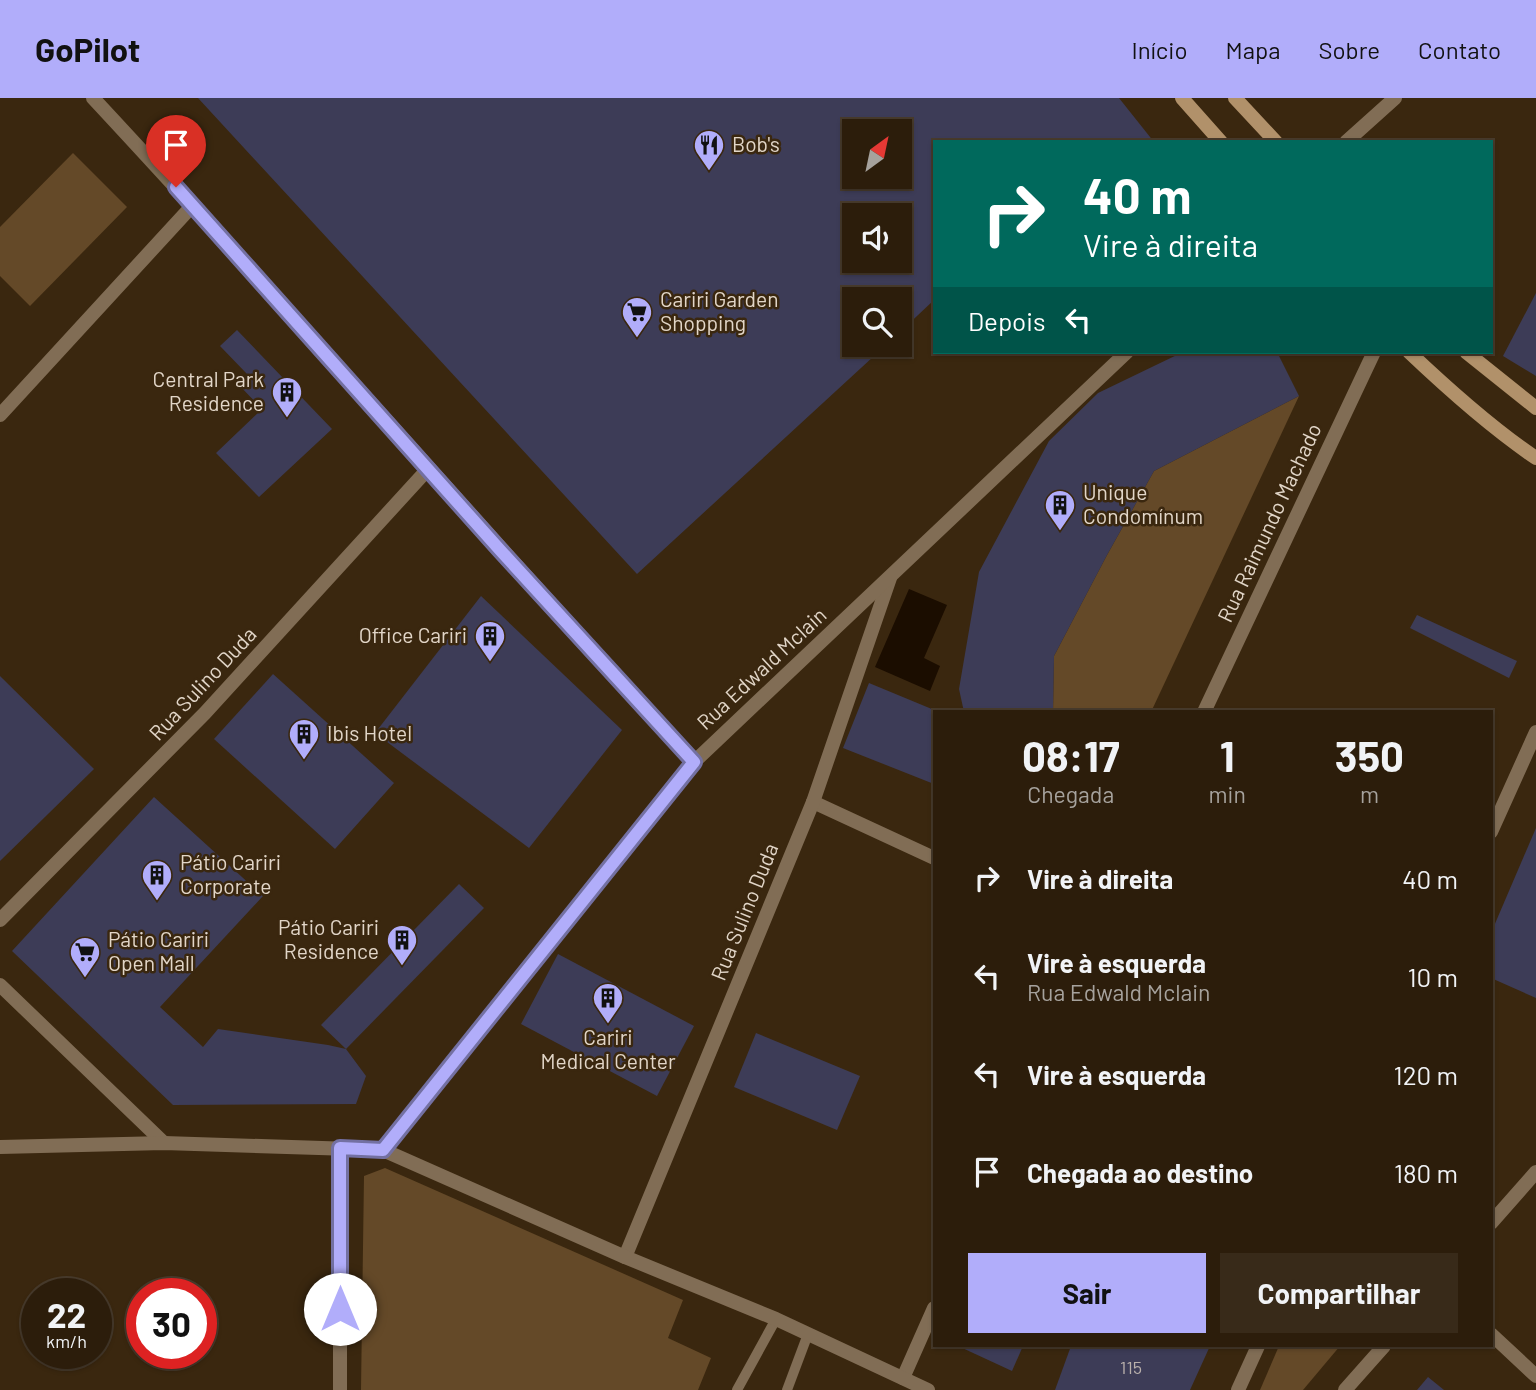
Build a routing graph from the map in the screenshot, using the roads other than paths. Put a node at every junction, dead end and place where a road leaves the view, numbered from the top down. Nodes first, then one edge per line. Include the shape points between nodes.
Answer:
1 (93, 98) edge
2 (1182, 98) edge
3 (1236, 98) edge
4 (1395, 98) edge
5 (1219, 140) edge
6 (1274, 140) edge
7 (1348, 140) edge
8 (193, 205) junction
9 (1125, 354) edge
10 (1373, 354) edge
11 (1411, 354) edge
12 (1468, 354) edge
13 (1536, 408) edge
14 (0, 415) edge
15 (1536, 458) edge
16 (428, 469) junction
17 (890, 578) junction
18 (1204, 710) edge
19 (1536, 732) edge
20 (694, 762) junction
21 (813, 802) junction
22 (1493, 828) edge
23 (933, 858) edge
24 (0, 920) edge
25 (0, 985) edge
26 (164, 1143) junction
27 (0, 1147) edge
28 (340, 1148) junction
29 (383, 1150) junction
30 (1536, 1172) edge
31 (1493, 1221) edge
32 (625, 1257) junction
33 (933, 1310) edge
34 (776, 1319) junction
35 (808, 1334) junction
36 (1493, 1337) edge
37 (1258, 1347) edge
38 (1383, 1347) edge
39 (1536, 1376) edge
40 (903, 1378) junction
41 (340, 1390) edge
42 (737, 1390) edge
43 (787, 1390) edge
44 (928, 1390) edge
45 (1238, 1390) edge
46 (1345, 1390) edge

1 - 8 street
2 - 5 main road
3 - 6 main road
4 - 7 street
8 - 14 street
8 - 16 street
9 - 17 street, Rua Edwald Mclain
10 - 18 street, Rua Raimundo Machado
11 - 15 main road
12 - 13 main road
16 - 20 street
16 - 24 street, Rua Sulino Duda via 205,713
17 - 20 street, Rua Edwald Mclain
17 - 21 street, Rua Sulino Duda
19 - 22 street
20 - 29 street, Rua Edwald Mclain
21 - 23 street
21 - 32 street, Rua Sulino Duda
25 - 26 street
26 - 27 street
26 - 28 street
28 - 29 street
28 - 41 street
29 - 32 street
30 - 31 street
32 - 34 street
33 - 40 street
34 - 35 street
34 - 42 lane
35 - 40 street
35 - 43 lane
36 - 39 street
37 - 45 street
38 - 46 street
40 - 44 street

